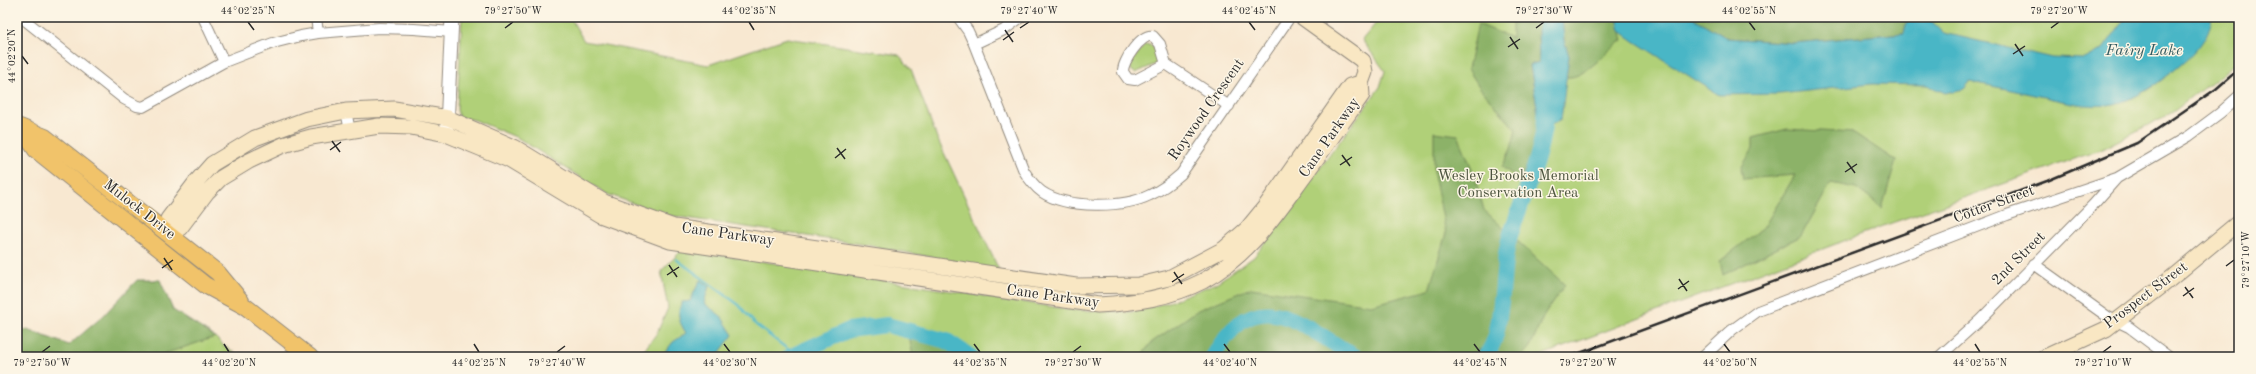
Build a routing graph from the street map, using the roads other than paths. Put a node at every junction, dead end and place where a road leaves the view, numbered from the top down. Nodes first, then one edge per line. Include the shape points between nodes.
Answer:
1 (21, 17) edge
2 (203, 17) edge
3 (316, 17) edge
4 (452, 17) edge
5 (958, 17) edge
6 (1021, 17) edge
7 (1290, 17) edge
8 (1302, 17) edge
9 (452, 32) junction
10 (318, 33) junction
11 (974, 44) junction
12 (224, 62) junction
13 (1166, 64) junction
14 (1361, 83) junction
15 (2239, 96) edge
16 (1230, 106) junction
17 (346, 111) junction
18 (448, 118) junction
19 (19, 126) edge
20 (350, 131) junction
21 (446, 134) junction
22 (2117, 178) junction
23 (2239, 222) edge
24 (168, 233) junction
25 (157, 246) junction
26 (2034, 264) junction
27 (246, 307) junction
28 (2118, 320) junction
29 (310, 357) edge
30 (1703, 357) edge
31 (1939, 357) edge
32 (2045, 357) edge
33 (2169, 357) edge

1 - 12 street via 124,99 137,106 143,107 157,101
2 - 12 street
3 - 10 street
4 - 9 street
5 - 11 street, Roywood Crescent
6 - 11 street via 1004,30
7 - 16 street, Roywood Crescent
8 - 14 main road via 1363,61 1365,72
9 - 10 street via 392,28
9 - 18 street
10 - 12 street via 274,43
11 - 16 street, Roywood Crescent via 1029,180 1042,192 1066,201 1112,204 1134,201 1154,193 1173,181 1187,166
13 - 13 street via 1135,80 1128,79 1123,72 1125,62 1146,35 1158,40
13 - 16 street
14 - 18 main road, Cane Parkway via 1350,86 1247,229 1224,248 1169,278 1139,285 1076,286 674,227 604,202 514,147
14 - 21 main road, Cane Parkway via 1362,95 1264,232 1235,259 1203,281 1168,295 1134,303 1098,305 670,241 600,215 509,160
15 - 22 street, Cotter Street via 2189,136
17 - 18 main road, Cane Parkway via 394,109
17 - 20 street
17 - 24 main road, Cane Parkway via 307,119 255,138 212,164 168,219
18 - 21 street
19 - 24 main road, Mulock Drive via 46,138
19 - 25 main road, Mulock Drive via 36,150
20 - 21 main road, Cane Parkway via 379,126 411,127
20 - 24 main road, Cane Parkway via 311,137 283,145 248,161 221,178 180,228
22 - 26 street, 2nd Street
22 - 30 street, Cotter Street via 2007,215 1758,311
23 - 28 main road, Prospect Street
24 - 25 street, Cane Parkway
24 - 27 main road, Mulock Drive via 218,273
25 - 27 main road, Mulock Drive via 205,284
26 - 28 street via 2108,317
26 - 31 street, 2nd Street via 1980,320
27 - 29 main road, Mulock Drive
28 - 32 main road, Prospect Street via 2106,329
28 - 33 street

